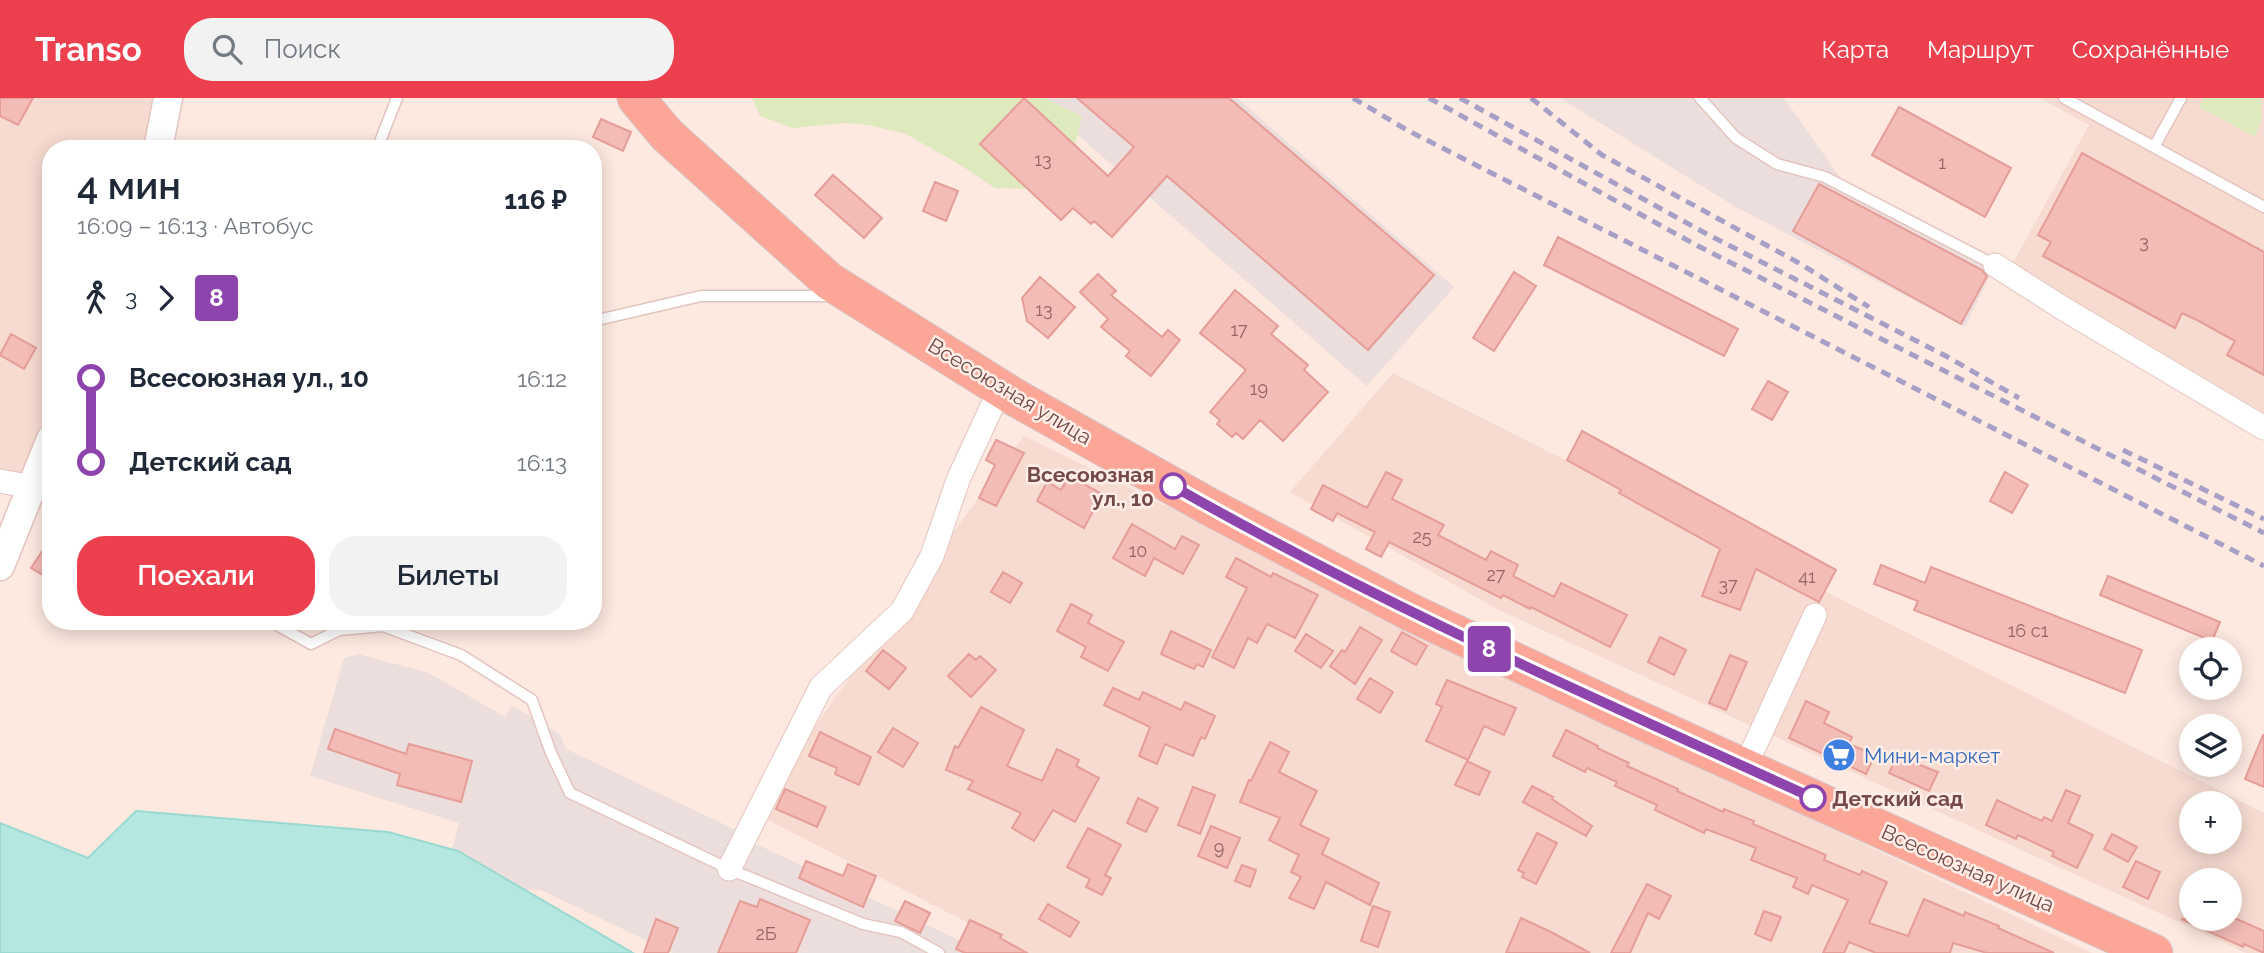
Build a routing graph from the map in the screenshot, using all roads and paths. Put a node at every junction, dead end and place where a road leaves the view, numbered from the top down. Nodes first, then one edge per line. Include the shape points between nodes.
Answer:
1 (167, 98) edge
2 (397, 98) edge
3 (636, 98) edge
4 (1700, 98) edge
5 (2064, 98) edge
6 (2181, 98) edge
7 (160, 140) edge
8 (381, 140) edge
9 (2154, 147) junction
10 (2264, 207) edge
11 (1995, 265) joint
12 (854, 296) junction
13 (602, 319) edge
14 (1000, 389) junction
15 (2264, 428) edge
16 (0, 481) edge
17 (41, 492) edge
18 (0, 566) edge
19 (1815, 615) dead end
20 (286, 630) edge
21 (339, 630) edge
22 (394, 630) edge
23 (1745, 767) junction
24 (729, 869) junction
25 (2140, 950) edge
26 (939, 953) edge

1 - 7 street
2 - 8 lane
3 - 12 highway, Всесоюзная улица via 667,135 829,281
4 - 11 lane via 1735,138 1777,164 1825,177
5 - 9 lane
6 - 9 lane
9 - 10 lane
11 - 15 street
12 - 13 lane via 701,296
12 - 14 highway, Всесоюзная улица
14 - 23 highway, Всесоюзная улица via 1410,612
14 - 24 street via 958,480 932,556 902,611 821,687
16 - 17 street
17 - 18 street
19 - 23 street
20 - 21 lane via 311,644
22 - 24 lane via 461,655 532,700 570,793
23 - 25 highway, Всесоюзная улица
24 - 26 lane via 863,924 901,932

